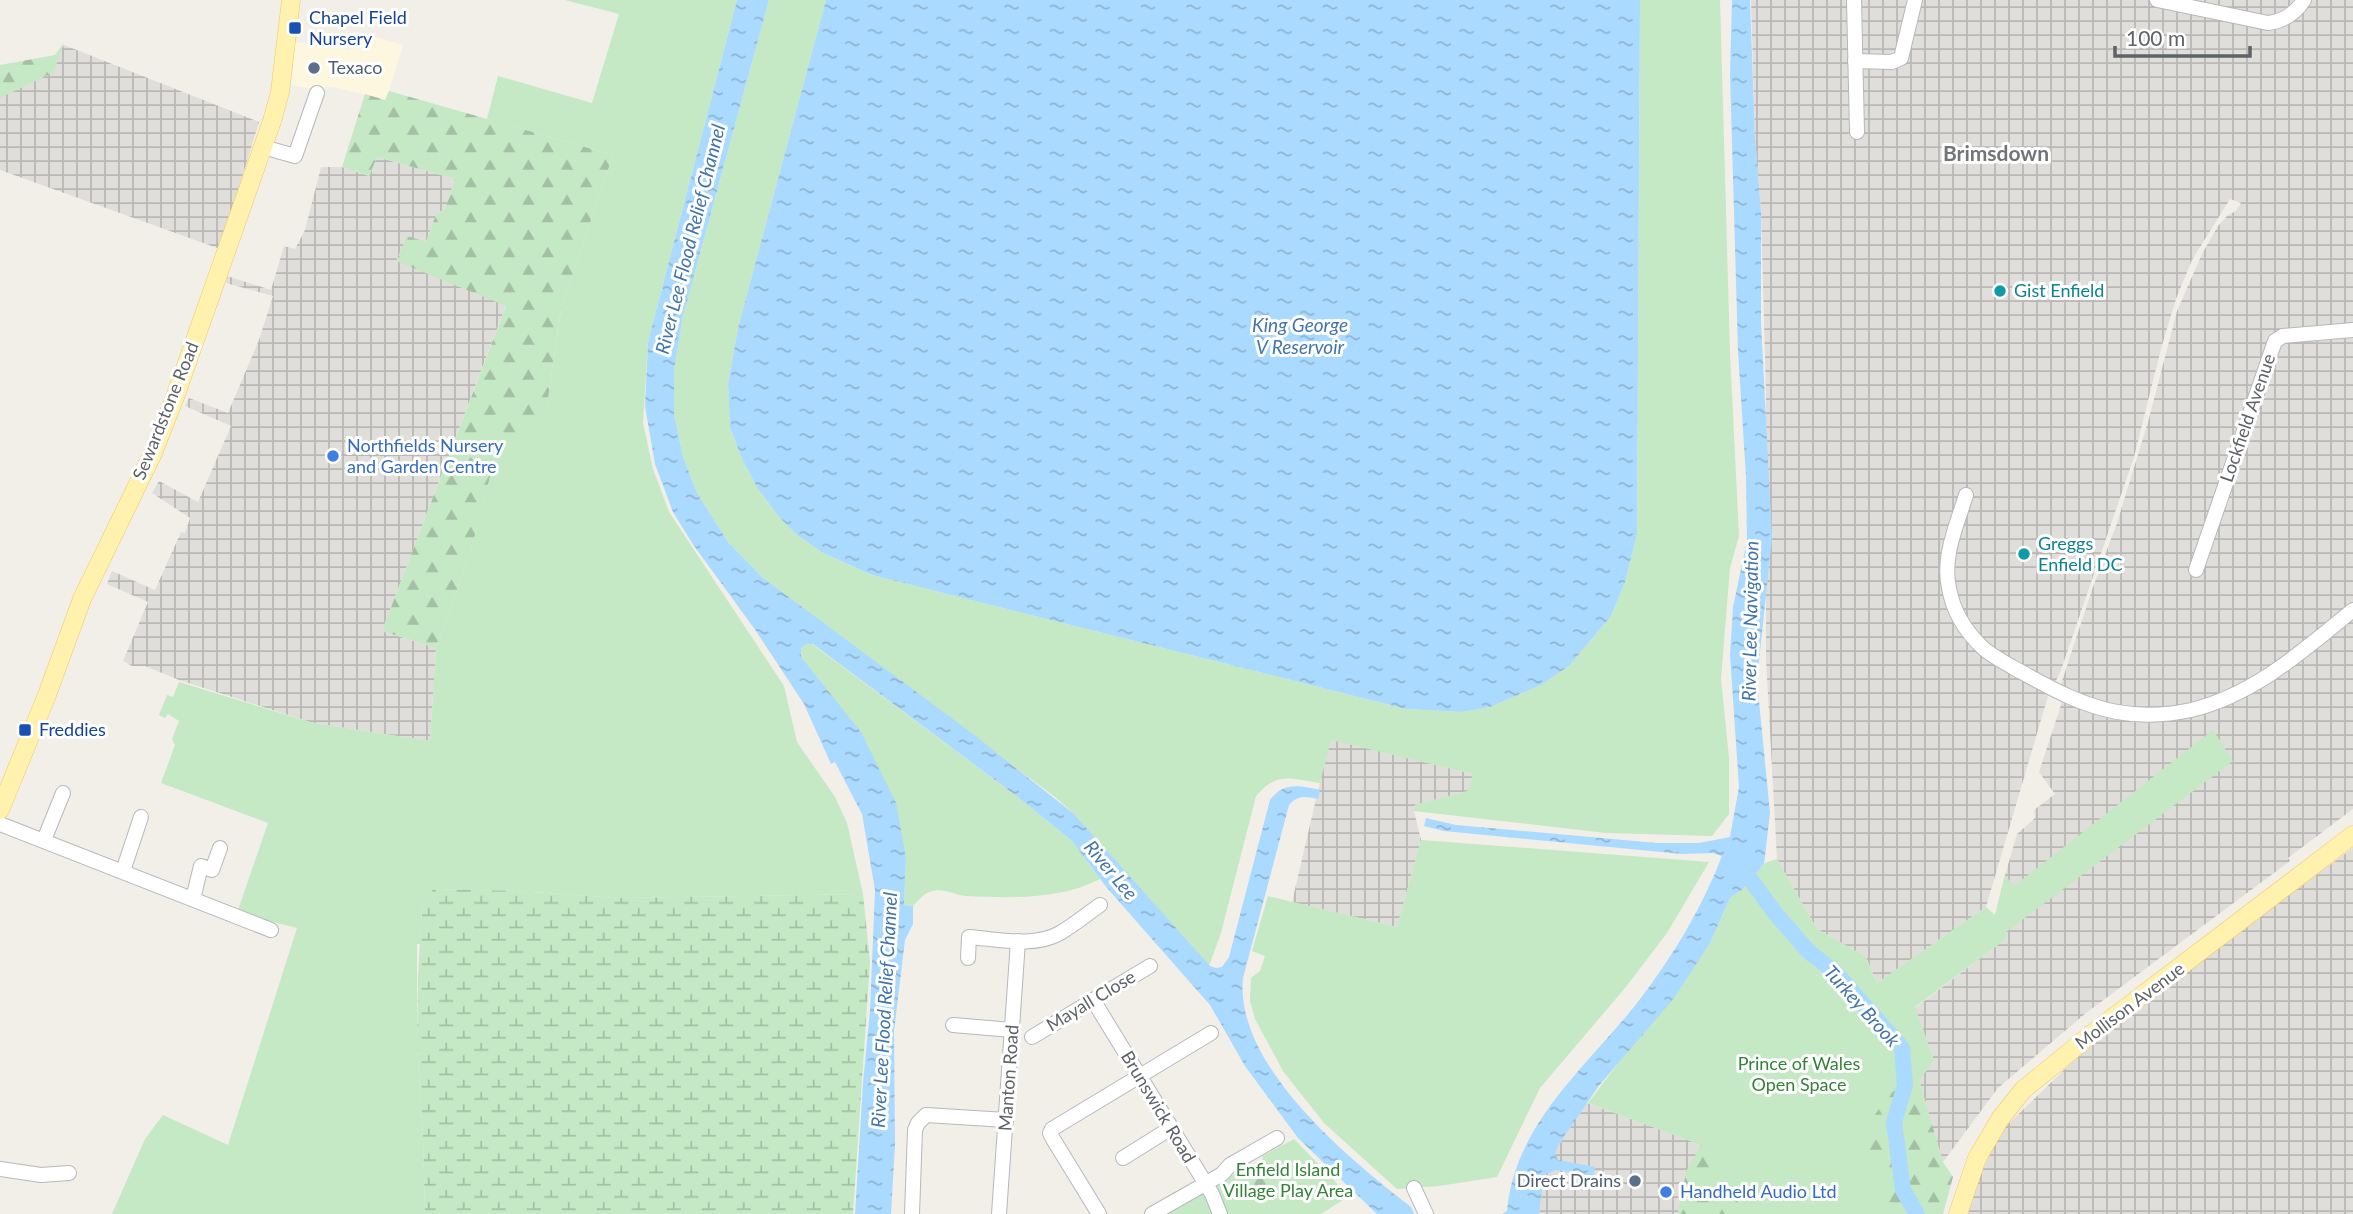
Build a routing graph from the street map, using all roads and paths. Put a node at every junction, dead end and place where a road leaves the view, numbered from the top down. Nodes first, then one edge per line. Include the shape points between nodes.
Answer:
1 (291, 0) edge
2 (1854, 0) edge
3 (1915, 0) edge
4 (2157, 0) edge
5 (2304, 0) edge
6 (1856, 61) junction
7 (317, 93) dead end
8 (1857, 132) dead end
9 (263, 147) junction
10 (2353, 330) edge
11 (1966, 495) dead end
12 (2196, 570) dead end
13 (2353, 610) edge
14 (63, 793) dead end
15 (0, 810) edge
16 (141, 817) dead end
17 (0, 824) edge
18 (2352, 837) edge
19 (44, 840) junction
20 (220, 848) dead end
21 (123, 871) junction
22 (192, 899) junction
23 (1100, 905) dead end
24 (271, 930) dead end
25 (1018, 941) junction
26 (968, 958) dead end
27 (1150, 966) dead end
28 (1093, 1000) junction
29 (953, 1025) dead end
30 (1012, 1030) junction
31 (1211, 1033) dead end
32 (1032, 1037) dead end
33 (1139, 1076) junction
34 (1006, 1119) junction
35 (1171, 1128) junction
36 (1278, 1138) dead end
37 (1123, 1157) dead end
38 (0, 1169) edge
39 (69, 1173) dead end
40 (1205, 1184) junction
41 (1413, 1188) dead end
42 (912, 1214) edge
43 (999, 1214) edge
44 (1099, 1214) edge
45 (1152, 1214) edge
46 (1220, 1214) edge
47 (1426, 1214) edge
48 (1958, 1214) edge

1 - 9 main road, Sewardstone Road via 280,92
2 - 6 street
3 - 6 street via 1901,58
4 - 5 street via 2268,23 2284,19
6 - 8 street
7 - 9 street via 295,156
9 - 15 main road, Sewardstone Road via 171,408 86,589 52,697
10 - 12 street, Lockfield Avenue via 2283,336 2275,341
11 - 13 street via 1947,570 1949,590 1962,623 1984,649 2056,691 2092,705 2144,715 2219,702 2278,668
14 - 19 street
16 - 21 street
17 - 19 street
18 - 48 main road, Mollison Avenue via 2023,1090 1977,1158
19 - 21 street
20 - 22 street via 212,870 201,866
21 - 22 street
22 - 24 street
23 - 25 street via 1059,934
25 - 26 street via 969,937
25 - 30 street, Manton Road
27 - 28 street, Mayall Close
28 - 32 street, Mayall Close
28 - 33 street, Brunswick Road
29 - 30 street
30 - 34 street, Manton Road
31 - 33 street
33 - 35 street, Brunswick Road
33 - 44 street via 1050,1133
34 - 42 street via 922,1117 915,1130
34 - 43 street, Manton Road
35 - 37 street
35 - 40 street, Brunswick Road
36 - 40 street
38 - 39 street via 41,1175
40 - 45 street
40 - 46 street, Brunswick Road
41 - 47 street

